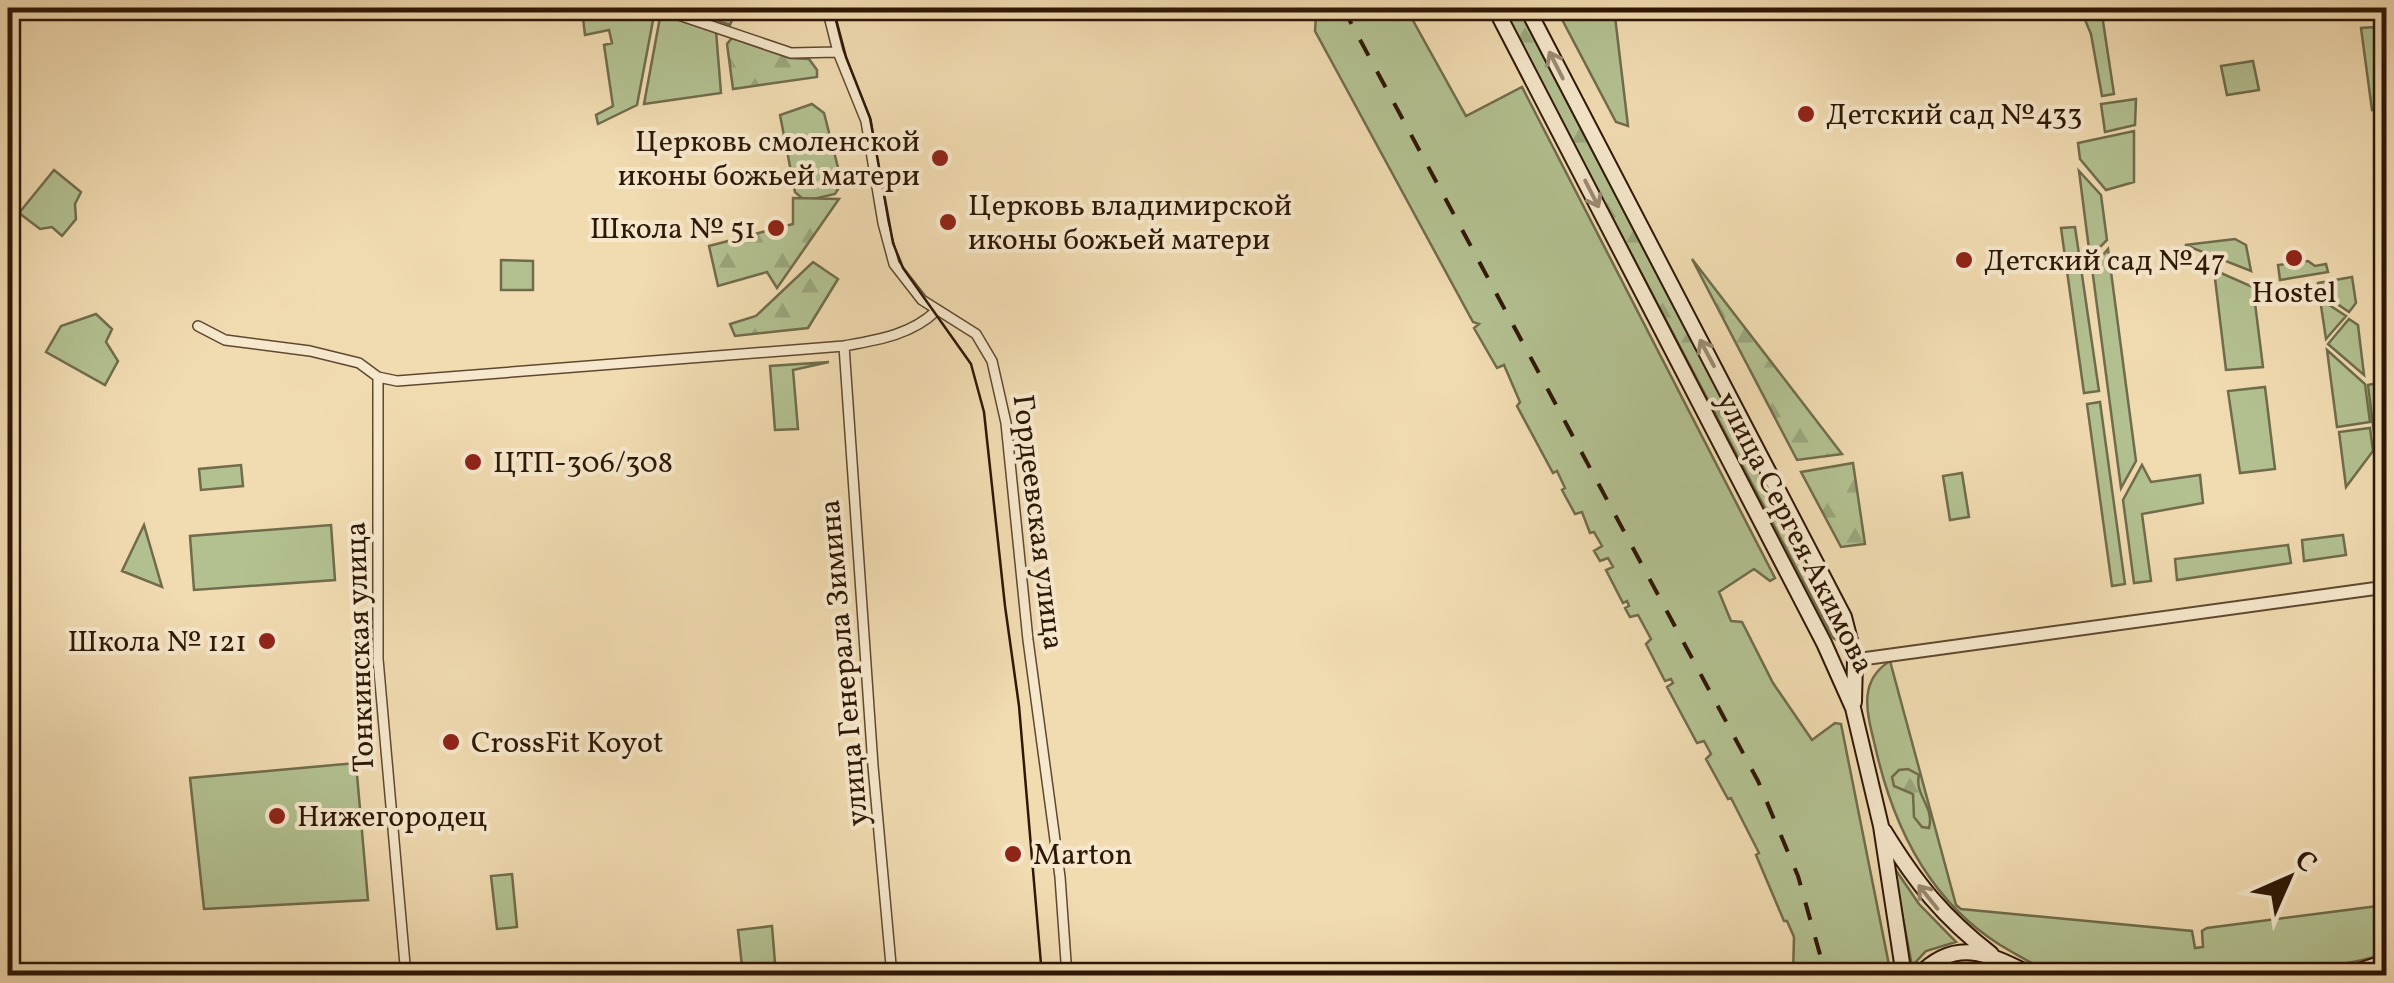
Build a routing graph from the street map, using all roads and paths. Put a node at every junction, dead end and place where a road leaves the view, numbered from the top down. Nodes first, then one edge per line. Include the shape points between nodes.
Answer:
1 (55, 8) edge
2 (79, 8) edge
3 (658, 8) edge
4 (827, 8) edge
5 (1495, 8) edge
6 (1527, 8) edge
7 (838, 52) junction
8 (936, 312) junction
9 (198, 326) dead end
10 (844, 346) junction
11 (378, 377) junction
12 (2386, 587) edge
13 (1856, 660) junction
14 (1834, 666) junction
15 (1853, 708) junction
16 (1881, 826) junction
17 (1991, 954) junction
18 (2386, 962) edge
19 (406, 976) edge
20 (892, 976) edge
21 (1067, 976) edge
22 (1904, 976) edge
23 (1918, 976) edge
24 (2034, 976) edge
25 (2344, 976) edge

1 - 2 street
3 - 7 street via 792,52
4 - 7 street, Гордеевская улица
5 -> 14 main road, улица Сергея Акимова
13 -> 6 main road, улица Сергея Акимова via 1844,617
7 - 8 street, Гордеевская улица via 866,121 894,264
8 - 10 street via 893,336
8 - 21 street, Гордеевская улица via 976,334 992,362 1006,423
9 - 11 street via 225,340 359,363
10 - 11 street via 397,381
10 - 20 street, улица Генерала Зимина
11 - 19 street, Тонкинская улица via 378,658
12 - 13 street
13 - 14 main road
13 - 15 main road, улица Сергея Акимова
14 - 15 main road, улица Сергея Акимова
15 - 16 main road
17 -> 16 main road via 1931,901
16 - 22 main road
17 - 23 main road via 1943,956
17 - 24 main road
18 - 25 main road

